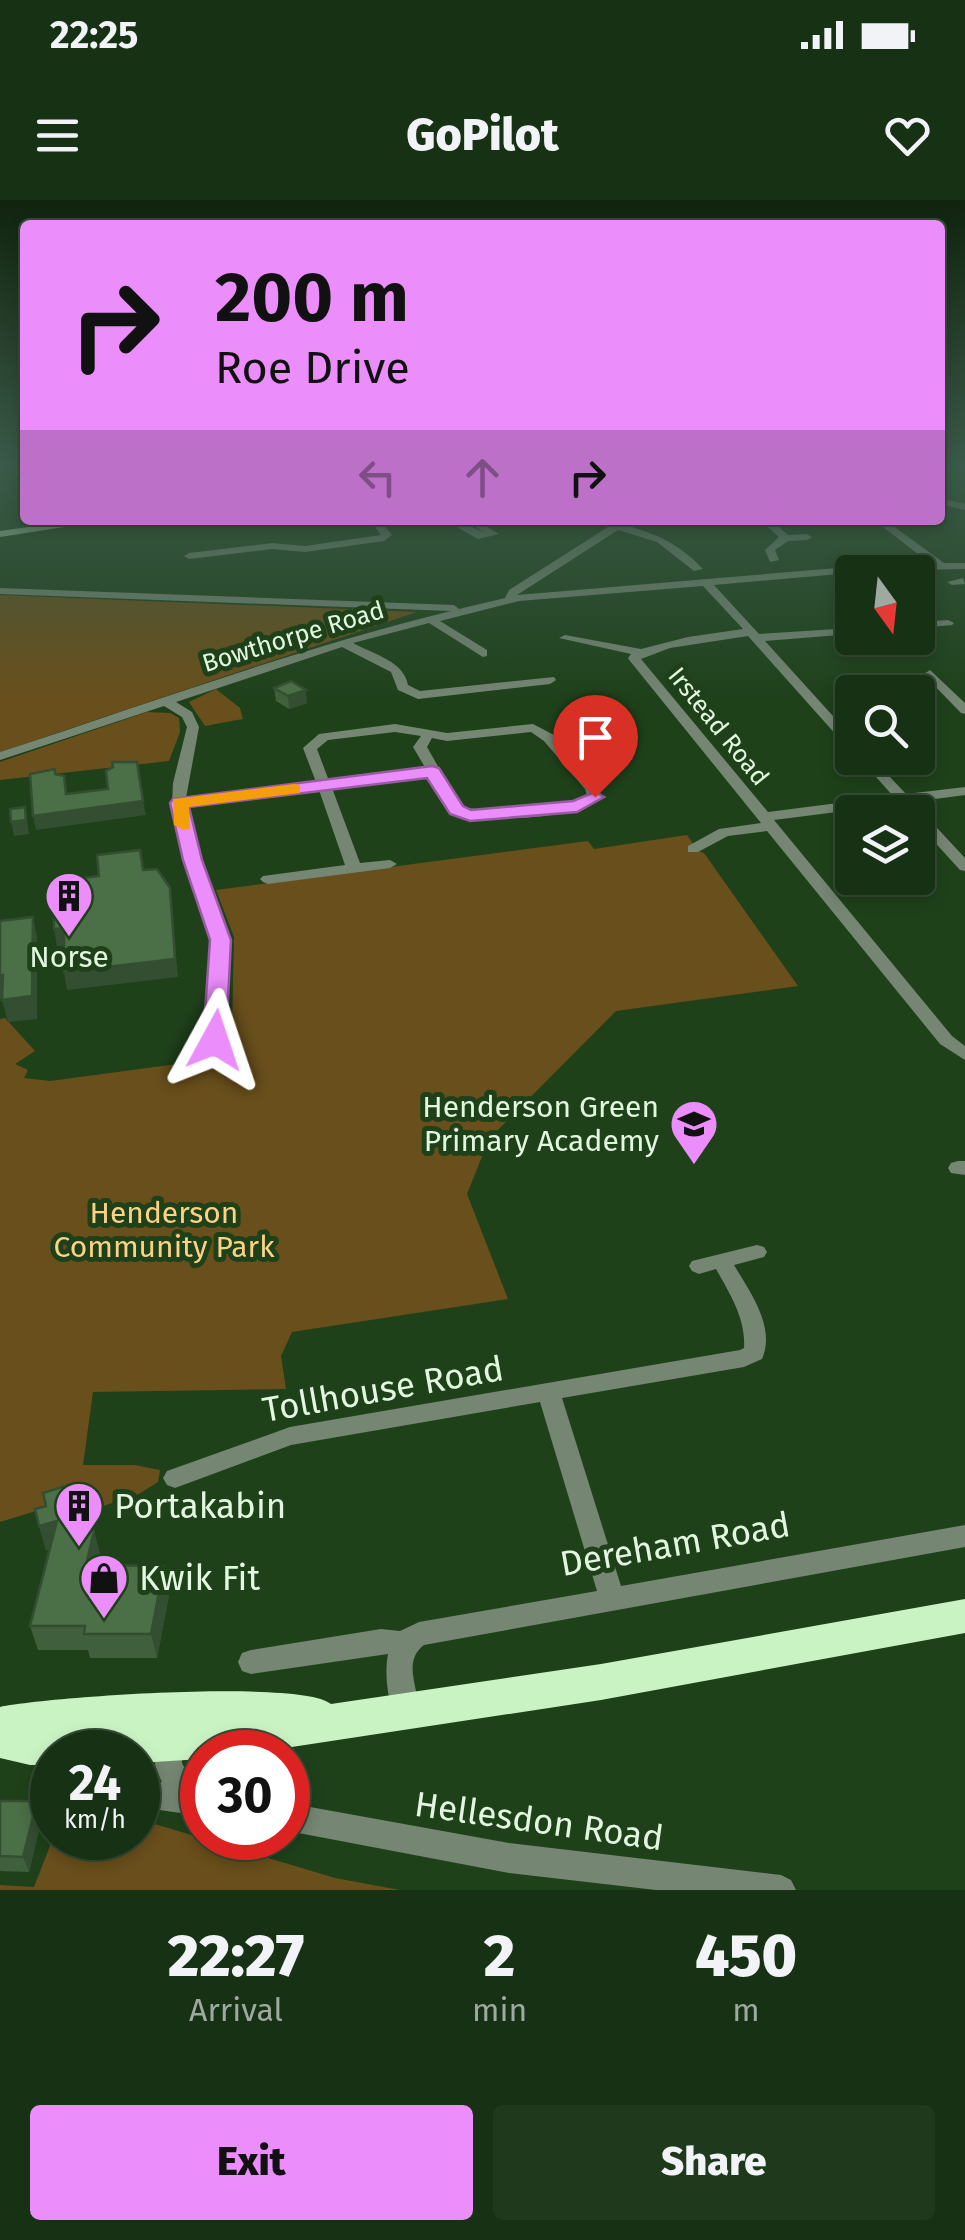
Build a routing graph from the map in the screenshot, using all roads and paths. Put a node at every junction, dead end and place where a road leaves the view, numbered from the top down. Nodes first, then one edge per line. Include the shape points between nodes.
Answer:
1 (342, 544) edge
2 (592, 544) edge
3 (671, 544) edge
4 (775, 544) edge
5 (913, 544) edge
6 (189, 556) dead end
7 (774, 560) dead end
8 (945, 566) junction
9 (965, 566) edge
10 (698, 569) dead end
11 (960, 581) edge
12 (706, 582) junction
13 (0, 591) edge
14 (523, 593) junction
15 (461, 612) junction
16 (430, 619) junction
17 (948, 623) dead end
18 (935, 624) edge
19 (835, 631) edge
20 (754, 635) junction
21 (565, 638) dead end
22 (342, 643) junction
23 (461, 652) dead end
24 (638, 652) junction
25 (930, 674) dead end
26 (550, 680) dead end
27 (965, 690) edge
28 (947, 692) junction
29 (165, 700) junction
30 (965, 710) edge
31 (835, 725) edge
32 (429, 734) junction
33 (0, 756) edge
34 (432, 772) junction
35 (880, 775) edge
36 (324, 785) junction
37 (965, 791) edge
38 (898, 795) edge
39 (934, 795) edge
40 (179, 803) junction
41 (835, 810) edge
42 (768, 821) junction
43 (935, 835) edge
44 (693, 849) dead end
45 (390, 864) dead end
46 (965, 867) edge
47 (354, 868) junction
48 (268, 879) dead end
49 (215, 1040) dead end
50 (965, 1055) edge
51 (757, 1252) dead end
52 (549, 1394) junction
53 (176, 1478) dead end
54 (965, 1536) edge
55 (612, 1598) junction
56 (965, 1616) edge
57 (404, 1644) junction
58 (251, 1662) dead end
59 (388, 1714) junction
60 (0, 1726) edge
61 (0, 1739) edge
62 (167, 1743) junction
63 (160, 1744) edge
64 (30, 1746) edge
65 (180, 1782) edge
66 (310, 1822) edge
67 (781, 1890) edge

1 - 6 street
2 - 14 street
3 - 10 street
4 - 7 street
5 - 8 street
8 - 9 street, Bowthorpe Road
8 - 11 street
8 - 12 street, Bowthorpe Road
12 - 14 street, Bowthorpe Road
12 - 20 street
13 - 15 street via 448,606
14 - 15 street, Bowthorpe Road
15 - 16 street, Bowthorpe Road
16 - 22 street, Bowthorpe Road
16 - 23 street via 480,650
17 - 18 street
19 - 20 street, Irstead Road
20 - 24 street, Irstead Road via 700,637
20 - 31 street
21 - 24 street
22 - 26 street via 395,669 402,686 418,694
22 - 29 street, Bowthorpe Road
24 - 42 street, Irstead Road via 636,662
25 - 28 street
27 - 28 street
28 - 30 street
29 - 33 street, Bowthorpe Road
29 - 40 street via 193,727
32 - 34 street via 420,746
32 - 34 street via 541,731 595,797 577,806 470,815 456,810
32 - 36 street via 395,728 317,740 310,748
34 - 36 street
35 - 38 street
36 - 40 street
36 - 47 street
37 - 39 street
40 - 49 street via 220,940
41 - 42 street
42 - 44 street via 724,832
42 - 50 street
43 - 46 street
45 - 47 street
47 - 48 street
51 - 52 street, Tollhouse Road via 710,1263 754,1325 754,1353
52 - 53 street, Tollhouse Road via 290,1436
52 - 55 street, Tollhouse Road
54 - 55 street, Dereham Road
55 - 57 street, Dereham Road via 419,1634
56 - 59 highway
57 - 58 street, Dereham Road via 370,1642
57 - 59 street
59 - 60 highway via 245,1710 36,1718
59 - 62 highway
61 - 64 highway
62 - 63 highway
62 - 65 street via 168,1765
66 - 67 street, Hellesdon Road via 509,1858

